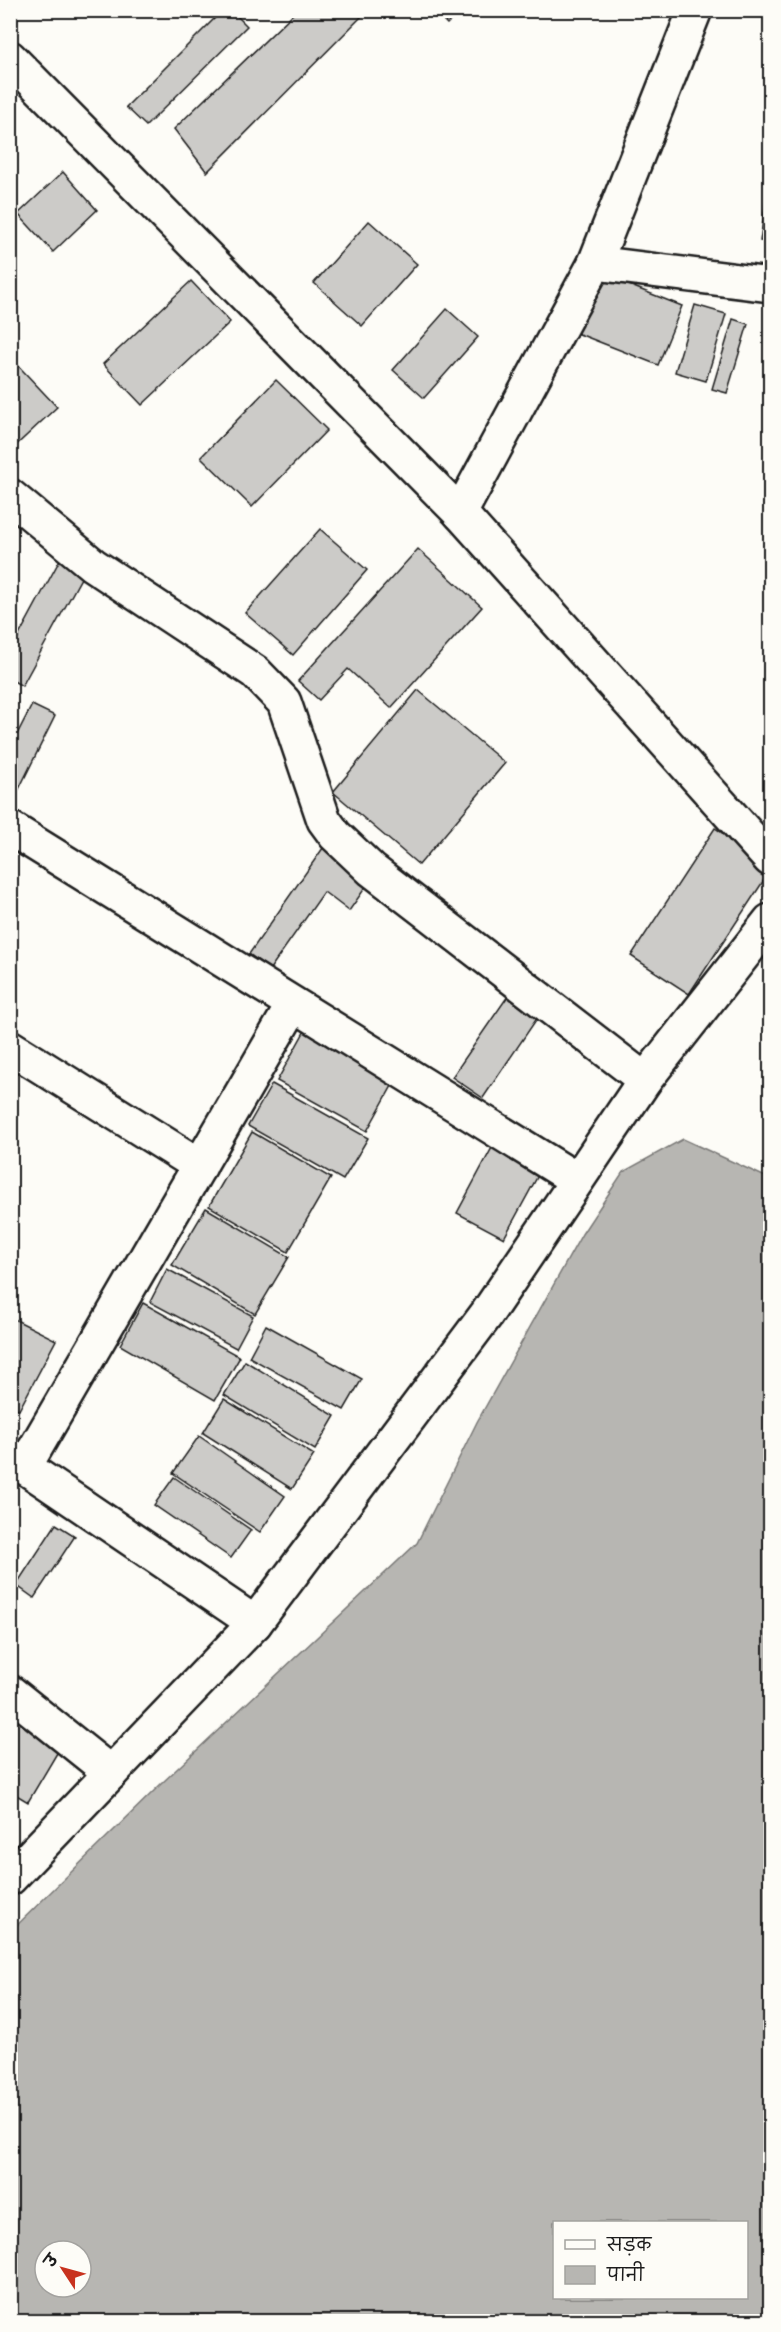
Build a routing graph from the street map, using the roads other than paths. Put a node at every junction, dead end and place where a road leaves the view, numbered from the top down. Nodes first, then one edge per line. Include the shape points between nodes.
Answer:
1 (695, 10) edge
2 (10, 58) edge
3 (595, 263) junction
4 (771, 285) edge
5 (10, 496) edge
6 (460, 513) junction
7 (10, 828) edge
8 (771, 859) edge
9 (771, 921) edge
10 (293, 1005) junction
11 (10, 1047) edge
12 (645, 1080) junction
13 (200, 1166) junction
14 (577, 1180) junction
15 (18, 1462) edge
16 (255, 1623) junction
17 (10, 1692) edge
18 (111, 1773) junction
19 (10, 1878) edge

1 - 3 street
2 - 6 street
3 - 4 street
3 - 6 street
5 - 12 street via 93,565 271,685 284,702 324,820 335,835 372,870
6 - 8 street
7 - 10 street
9 - 12 street
10 - 13 street
10 - 14 street
11 - 13 street
12 - 14 street
13 - 15 street
14 - 16 street via 486,1315
15 - 16 street
16 - 18 street
17 - 18 street
18 - 19 street

